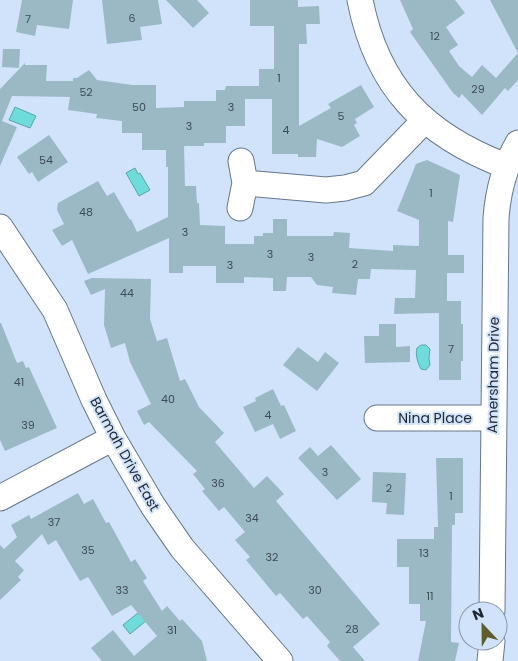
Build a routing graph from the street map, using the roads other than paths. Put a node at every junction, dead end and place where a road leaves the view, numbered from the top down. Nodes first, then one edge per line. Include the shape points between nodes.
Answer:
1 (360, 0) edge
2 (424, 121) junction
3 (518, 143) edge
4 (506, 166) junction
5 (240, 208) dead end
6 (0, 227) edge
7 (377, 418) dead end
8 (493, 418) junction
9 (113, 438) junction
10 (0, 498) edge
11 (492, 601) edge
12 (280, 661) edge

1 - 2 street via 366,29 385,71
2 - 4 street via 465,148
2 - 5 street via 364,183 355,186 326,190 243,172
3 - 4 street, Amersham Drive
4 - 8 street, Amersham Drive via 496,218
6 - 9 street, Barmah Drive East via 58,316
7 - 8 street, Nina Place
8 - 11 street, Amersham Drive
9 - 10 street
9 - 12 street, Barmah Drive East via 182,548

